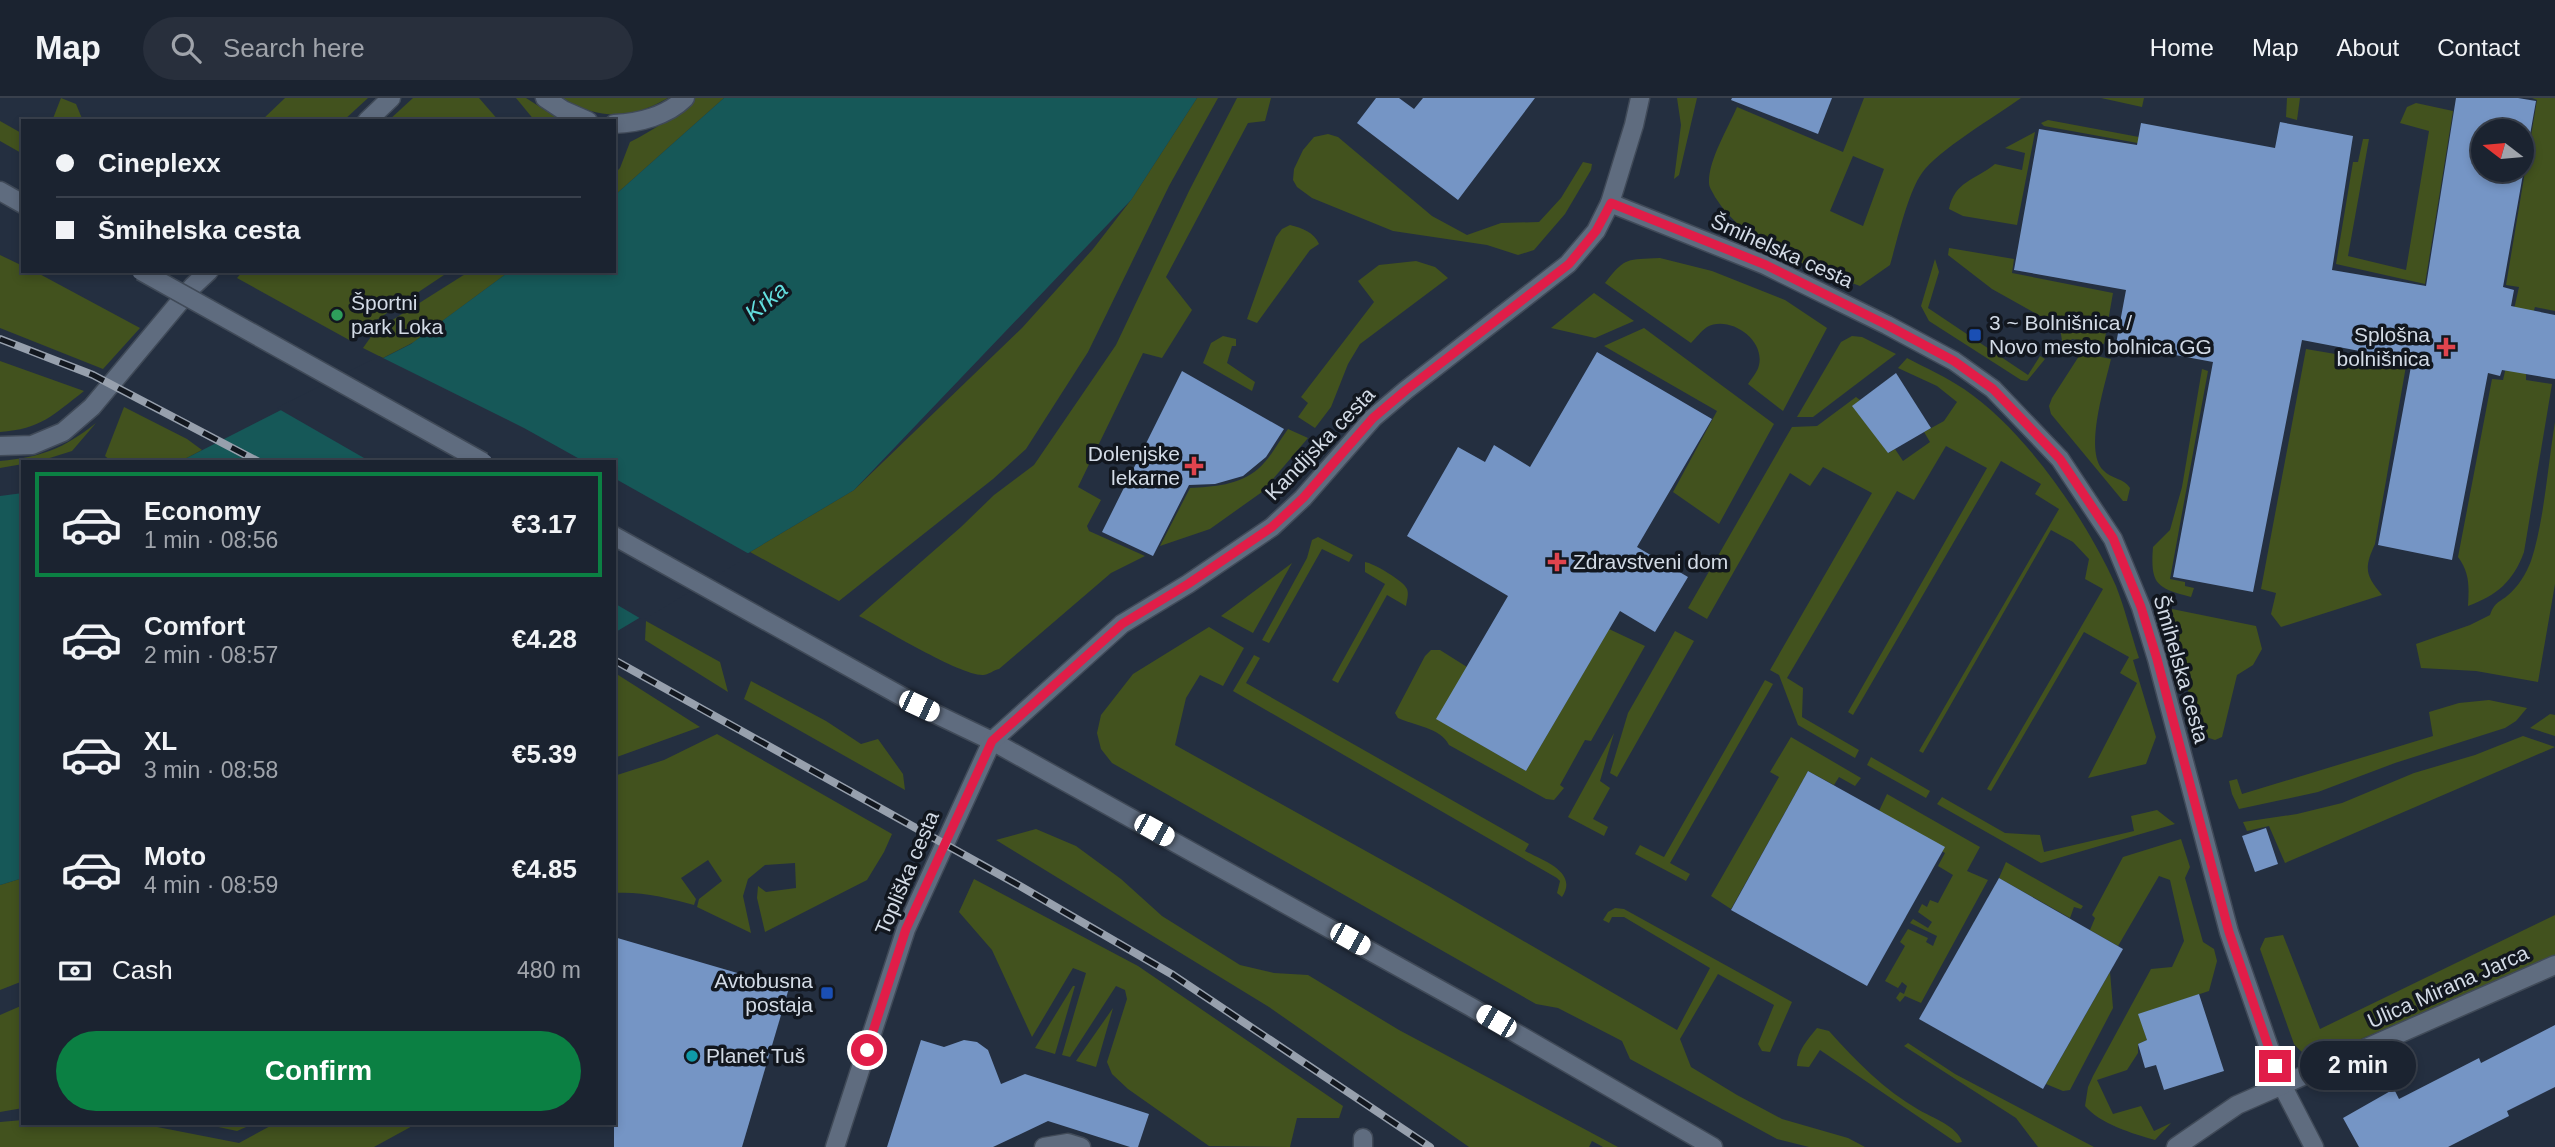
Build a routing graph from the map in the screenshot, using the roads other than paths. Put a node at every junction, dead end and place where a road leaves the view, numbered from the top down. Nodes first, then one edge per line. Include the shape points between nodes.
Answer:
1 (391, 98) edge
2 (545, 98) edge
3 (685, 98) edge
4 (1640, 98) edge
5 (369, 119) edge
6 (583, 119) edge
7 (616, 124) edge
8 (0, 191) edge
9 (21, 203) edge
10 (1611, 203) junction
11 (145, 273) edge
12 (207, 273) edge
13 (0, 446) edge
14 (479, 460) edge
15 (616, 537) edge
16 (992, 741) junction
17 (2555, 965) edge
18 (2282, 1085) junction
19 (835, 1147) edge
20 (1044, 1147) edge
21 (1081, 1147) edge
22 (1713, 1147) edge
23 (2176, 1147) edge
24 (2314, 1147) edge

1 - 5 street
2 - 6 street
3 - 7 street via 660,114
4 - 10 street, Kandijska cesta
8 - 9 street
10 - 16 street, Kandijska cesta via 1596,231 1569,264 1373,418 1272,527 1122,624
10 - 18 street, Šmihelska cesta via 1766,265 1954,361 1993,389 2060,459 2113,538 2141,607 2229,932
11 - 14 street, bridge
12 - 13 street via 92,407 63,432 32,445
15 - 16 street via 919,706
16 - 19 street, Topliška cesta via 906,929
16 - 22 street
17 - 18 street, Ulica Mirana Jarca
18 - 23 street via 2237,1105
18 - 24 street, Šmihelska cesta
20 - 21 street via 1068,1143

